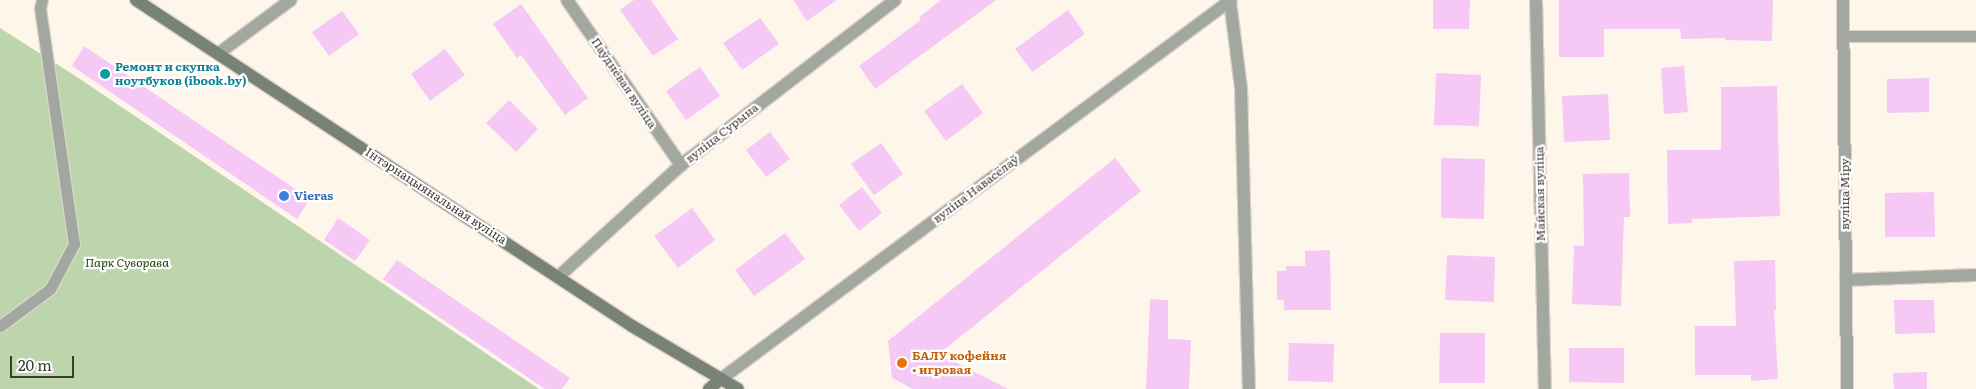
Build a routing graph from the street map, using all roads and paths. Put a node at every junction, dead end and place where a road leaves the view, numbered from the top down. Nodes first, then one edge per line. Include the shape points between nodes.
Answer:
1 (42, 0) edge
2 (136, 0) edge
3 (291, 0) edge
4 (895, 0) edge
5 (1230, 0) edge
6 (1536, 0) edge
7 (1843, 0) edge
8 (572, 2) edge
9 (1844, 36) junction
10 (1976, 36) edge
11 (219, 53) junction
12 (681, 165) junction
13 (1976, 275) edge
14 (558, 277) junction
15 (1846, 280) junction
16 (0, 326) edge
17 (721, 379) junction
18 (709, 389) edge
19 (738, 389) edge
20 (1249, 389) edge
21 (1545, 389) edge
22 (1847, 389) edge

1 - 16 lane via 40,8 74,244 50,289
2 - 11 main road, Інтэрнацыянальная вуліца
3 - 11 street
4 - 12 street, вуліца Сурына
5 - 17 street, вуліца Навасёлаў
5 - 20 street via 1242,88
6 - 21 street, Майская вуліца
7 - 9 street, вуліца Міру
8 - 12 street, Паўднёвая вуліца
9 - 10 lane
9 - 15 street, вуліца Міру
11 - 14 main road, Інтэрнацыянальная вуліца
12 - 14 street, вуліца Сурына
13 - 15 street
14 - 17 main road, Інтэрнацыянальная вуліца
15 - 22 street, вуліца Міру
17 - 18 main road
17 - 19 main road, Інтэрнацыянальная вуліца

